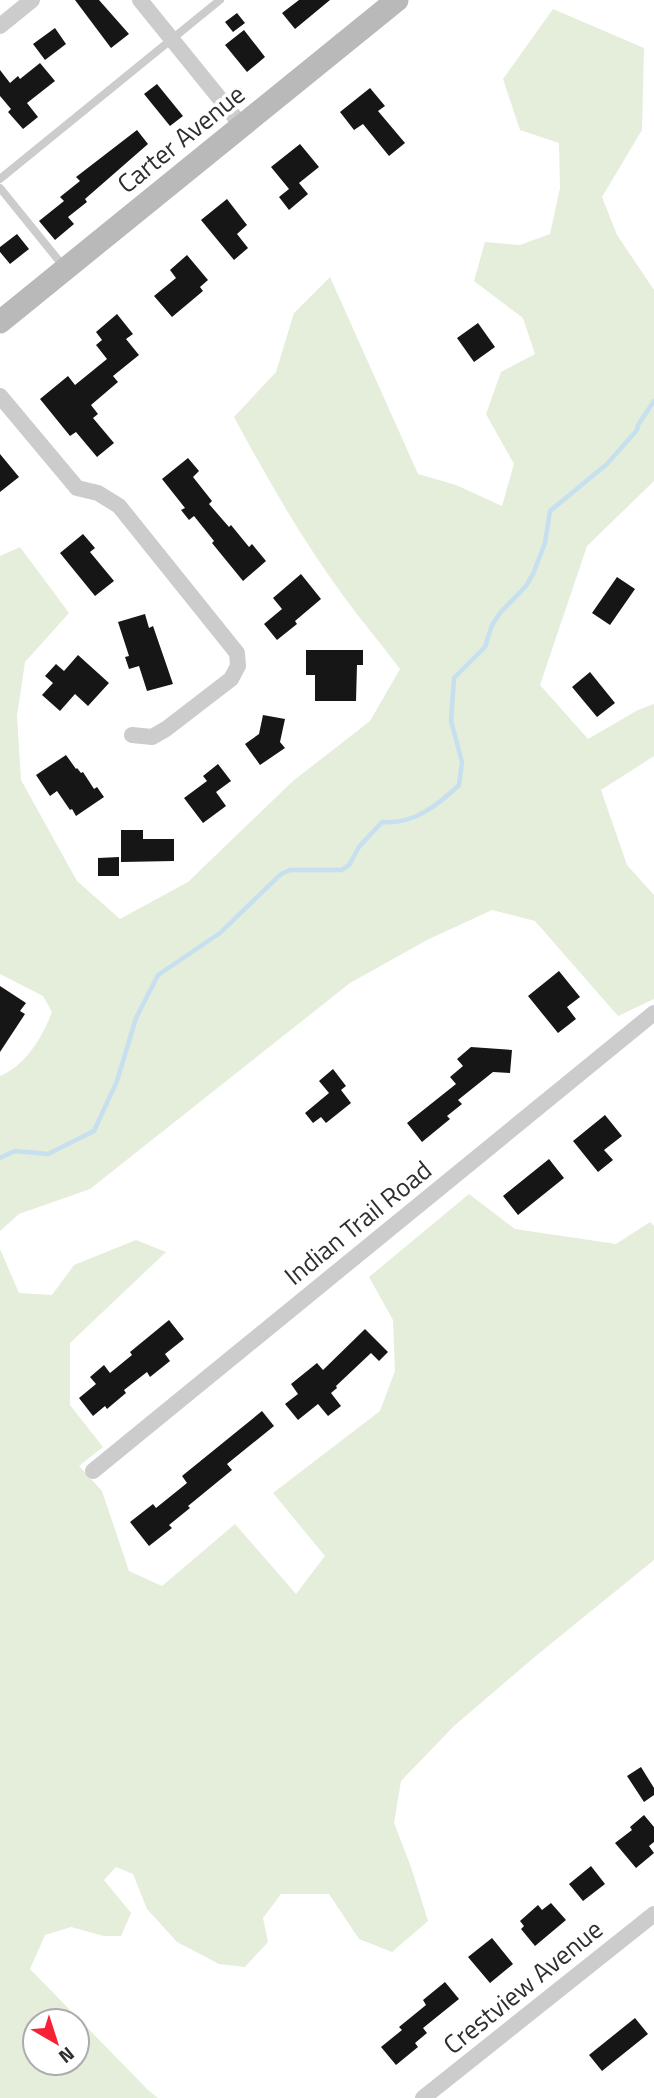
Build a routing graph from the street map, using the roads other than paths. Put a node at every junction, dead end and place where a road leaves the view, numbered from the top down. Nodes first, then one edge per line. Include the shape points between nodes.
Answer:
1 (32, 0) edge
2 (140, 0) edge
3 (220, 0) edge
4 (397, 0) edge
5 (0, 26) edge
6 (172, 39) junction
7 (242, 126) junction
8 (0, 179) edge
9 (0, 188) edge
10 (65, 269) junction
11 (0, 321) edge
12 (0, 396) edge
13 (132, 735) dead end
14 (654, 1013) edge
15 (93, 1471) dead end
16 (654, 1914) edge
17 (423, 2098) edge

1 - 5 street
2 - 6 street
3 - 6 lane
4 - 7 street, Carter Avenue
6 - 7 street
6 - 8 lane
7 - 10 street, Carter Avenue
9 - 10 lane
10 - 11 street, Carter Avenue
12 - 13 street via 77,488 98,493 118,506 237,653 238,666 231,679 152,737
14 - 15 street, Indian Trail Road
16 - 17 street, Crestview Avenue

